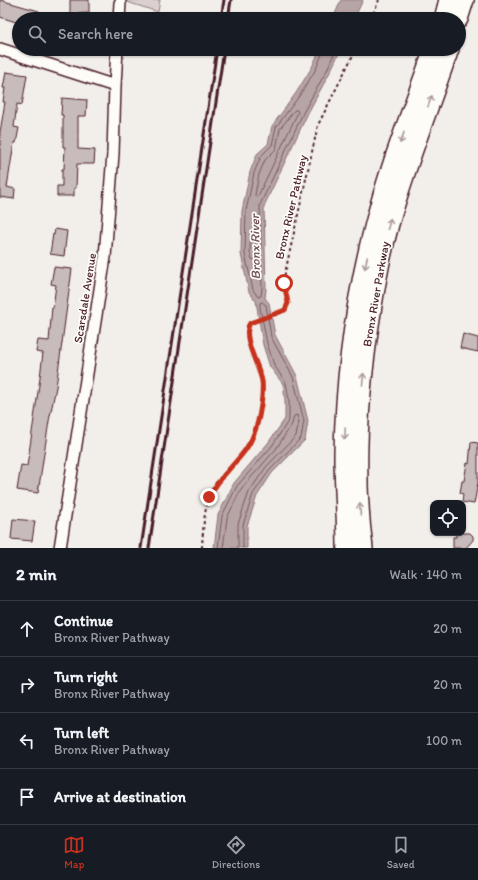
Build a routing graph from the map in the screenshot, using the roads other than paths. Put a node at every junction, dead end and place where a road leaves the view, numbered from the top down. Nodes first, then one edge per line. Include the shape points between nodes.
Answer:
1 (449, 0) edge
2 (464, 0) edge
3 (120, 3) dead end
4 (119, 12) edge
5 (446, 12) edge
6 (460, 12) edge
7 (0, 49) edge
8 (12, 53) edge
9 (22, 56) edge
10 (117, 56) edge
11 (432, 56) edge
12 (447, 56) edge
13 (115, 86) junction
14 (60, 548) edge
15 (347, 548) edge
16 (363, 548) edge

1 - 5 highway
2 - 6 highway
3 - 4 street
7 - 8 street
9 - 13 street
10 - 13 street, Scarsdale Avenue
11 -> 15 highway, Bronx River Parkway via 383,195 360,292 345,429
16 -> 12 highway, Bronx River Parkway via 358,473 359,428 374,291 383,246 400,188
13 - 14 street, Scarsdale Avenue via 105,257

